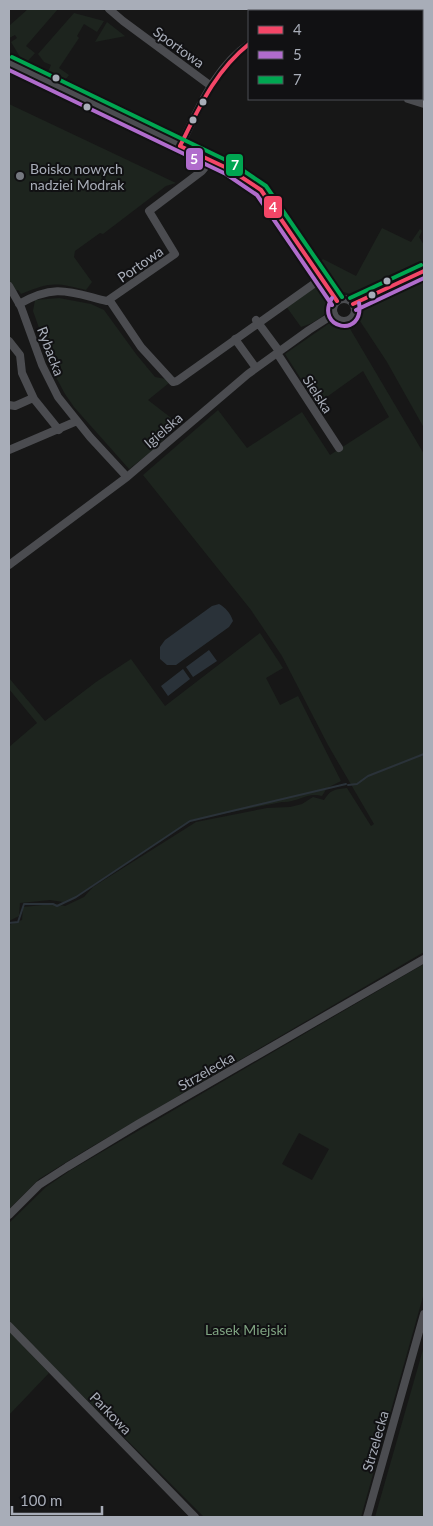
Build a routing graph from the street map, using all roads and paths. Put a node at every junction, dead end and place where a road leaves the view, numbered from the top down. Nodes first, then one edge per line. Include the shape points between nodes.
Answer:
1 (109, 9) edge
2 (248, 45) edge
3 (9, 63) edge
4 (211, 86) junction
5 (411, 100) edge
6 (424, 104) edge
7 (180, 146) junction
8 (211, 160) junction
9 (424, 271) edge
10 (315, 283) dead end
11 (9, 286) edge
12 (110, 300) junction
13 (338, 301) junction
14 (19, 304) junction
15 (353, 304) junction
16 (334, 314) junction
17 (257, 321) junction
18 (235, 339) junction
19 (9, 341) edge
20 (278, 352) junction
21 (256, 368) junction
22 (33, 398) junction
23 (9, 405) edge
24 (77, 421) junction
25 (59, 430) junction
26 (339, 448) dead end
27 (9, 450) edge
28 (127, 477) junction
29 (9, 565) edge
30 (424, 959) edge
31 (9, 1215) edge
32 (424, 1314) edge
33 (9, 1326) edge
34 (195, 1517) edge
35 (366, 1517) edge

1 - 4 street, Sportowa
2 - 4 street via 224,65
3 - 7 street
4 - 7 street
5 - 6 street
7 - 8 street
8 - 12 street, Portowa via 202,171 149,211 176,254
8 - 13 street via 261,190
9 - 15 street
10 - 17 street, Portowa
11 - 14 street, Rybacka
12 - 14 street, Portowa via 53,290
12 - 18 street, Portowa via 141,346 173,382
13 - 15 street via 344,299
13 - 16 street via 333,308
14 - 24 street, Rybacka via 49,382
15 - 16 street via 354,313 350,318 342,320
16 - 20 street, Igielska
17 - 18 street, Portowa
17 - 20 street
18 - 21 street
19 - 22 street via 20,355 22,373
20 - 21 street, Igielska
20 - 26 street, Sielska
21 - 28 street, Igielska
22 - 23 street via 15,406
22 - 25 street
24 - 25 street
24 - 28 street, Rybacka
25 - 27 street
28 - 29 street, Igielska
30 - 31 street, Strzelecka via 67,1167 39,1185
32 - 35 street, Strzelecka
33 - 34 street, Parkowa

